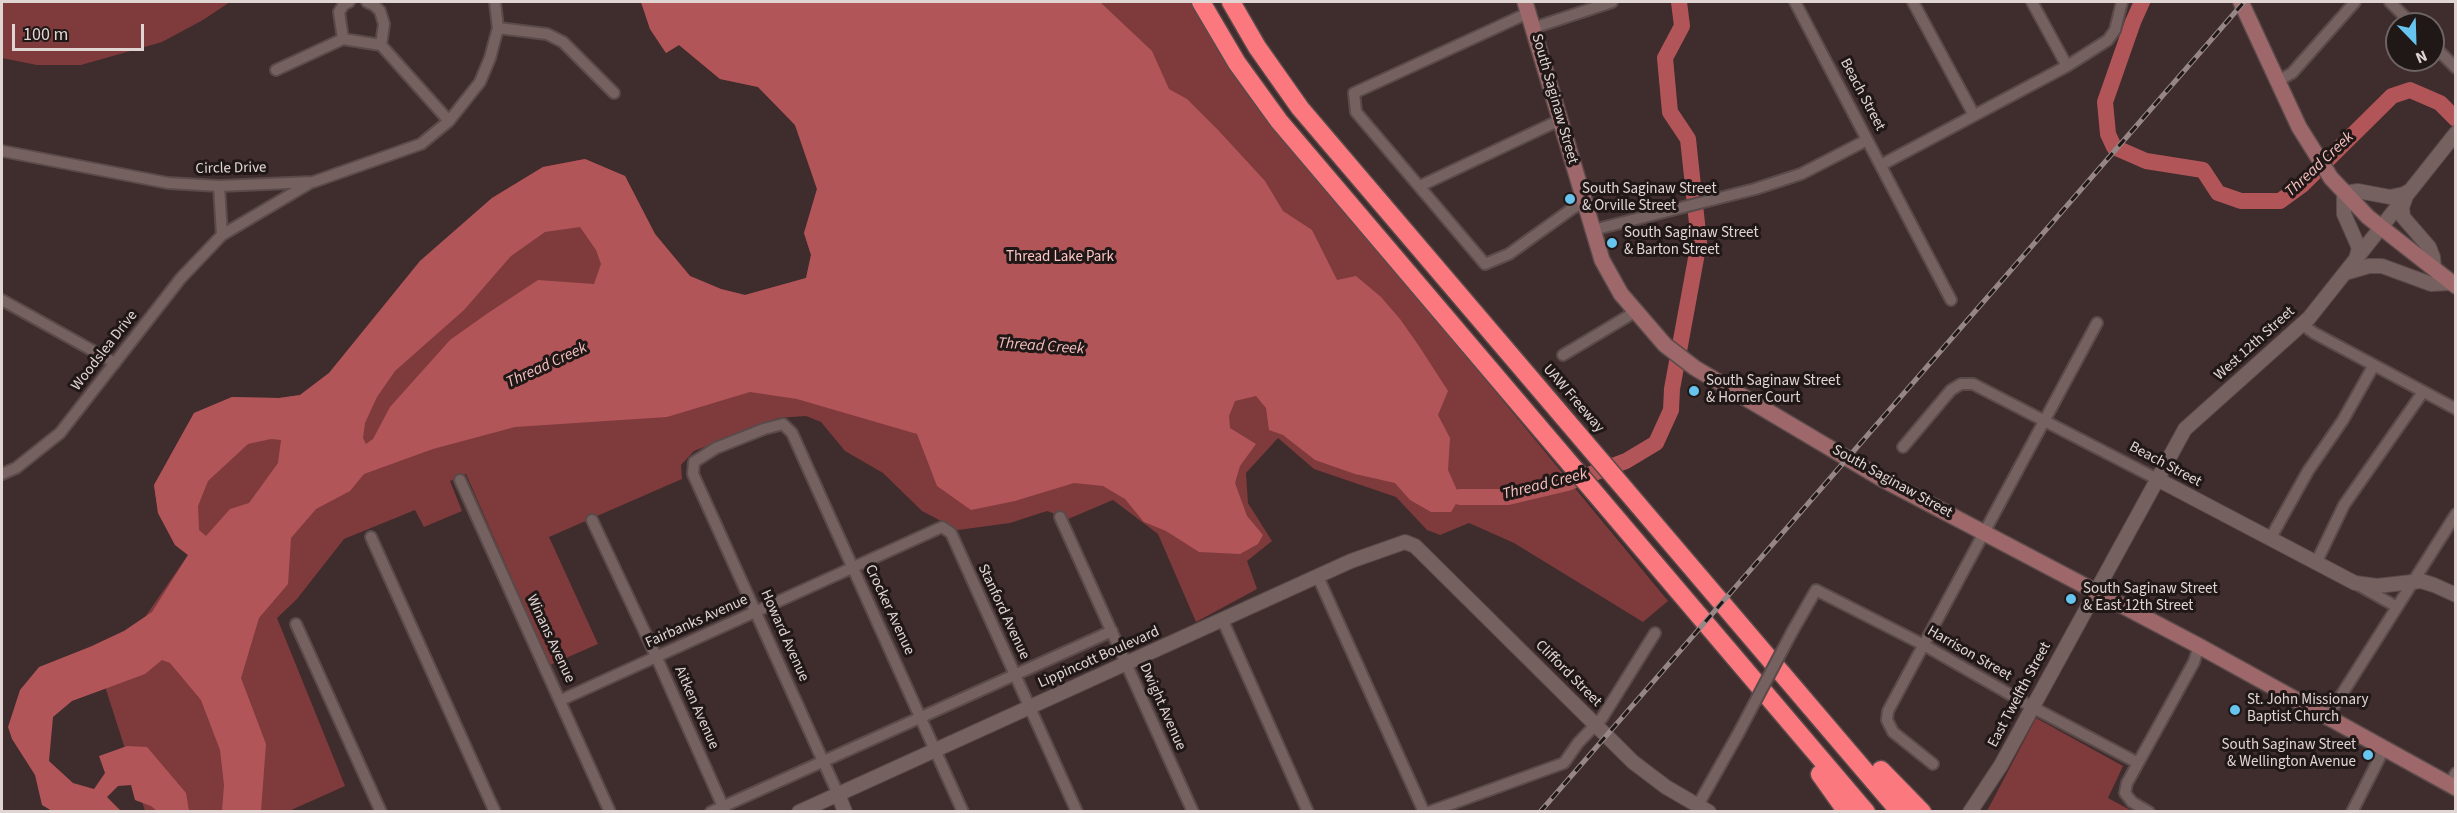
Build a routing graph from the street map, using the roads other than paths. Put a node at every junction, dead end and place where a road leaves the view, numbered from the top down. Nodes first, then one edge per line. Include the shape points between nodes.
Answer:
1 (349, 2) edge
2 (367, 2) edge
3 (495, 2) edge
4 (1201, 2) edge
5 (1231, 2) edge
6 (1612, 2) edge
7 (1795, 2) edge
8 (1913, 2) edge
9 (2032, 2) edge
10 (2122, 2) edge
11 (2241, 2) edge
12 (2355, 2) edge
13 (1529, 14) edge
14 (498, 28) junction
15 (343, 39) junction
16 (381, 45) junction
17 (2445, 57) edge
18 (2067, 66) junction
19 (2456, 68) edge
20 (276, 70) dead end
21 (2278, 81) junction
22 (614, 93) dead end
23 (1974, 115) junction
24 (1560, 120) junction
25 (449, 121) junction
26 (2453, 136) edge
27 (1867, 140) junction
28 (2, 151) edge
29 (1881, 165) junction
30 (313, 182) junction
31 (219, 186) junction
32 (1420, 186) junction
33 (2344, 193) junction
34 (2408, 193) junction
35 (1584, 203) junction
36 (2381, 227) junction
37 (1593, 230) junction
38 (222, 236) junction
39 (2356, 259) junction
40 (2434, 269) junction
41 (2345, 273) junction
42 (2453, 284) edge
43 (2, 300) edge
44 (1951, 300) dead end
45 (1635, 312) junction
46 (2097, 323) dead end
47 (2303, 325) junction
48 (1563, 355) dead end
49 (115, 363) junction
50 (2374, 365) junction
51 (2423, 392) junction
52 (2456, 409) edge
53 (2045, 420) junction
54 (1903, 447) dead end
55 (2, 474) edge
56 (693, 474) joint
57 (2157, 479) junction
58 (460, 480) dead end
59 (2456, 514) edge
60 (1060, 517) dead end
61 (592, 520) dead end
62 (942, 527) joint
63 (1984, 532) junction
64 (372, 537) dead end
65 (2270, 540) junction
66 (1415, 546) joint
67 (2316, 563) junction
68 (853, 568) junction
69 (1318, 577) junction
70 (2352, 582) junction
71 (2413, 582) junction
72 (2095, 591) junction
73 (2456, 595) edge
74 (2397, 606) junction
75 (755, 613) junction
76 (1223, 621) junction
77 (296, 624) dead end
78 (1112, 631) junction
79 (1655, 633) dead end
80 (1922, 644) junction
81 (2199, 646) junction
82 (1764, 653) junction
83 (657, 656) junction
84 (1739, 661) junction
85 (1126, 664) junction
86 (1016, 674) junction
87 (561, 700) junction
88 (1030, 707) junction
89 (2032, 708) junction
90 (2326, 716) junction
91 (921, 717) junction
92 (1596, 725) junction
93 (935, 749) junction
94 (2384, 749) junction
95 (822, 762) junction
96 (2138, 763) junction
97 (1933, 764) dead end
98 (2453, 782) edge
99 (838, 794) junction
100 (1703, 808) edge
101 (724, 809) edge
102 (381, 812) edge
103 (495, 812) edge
104 (610, 812) edge
105 (711, 812) edge
106 (799, 812) edge
107 (845, 812) edge
108 (963, 812) edge
109 (1077, 812) edge
110 (1193, 812) edge
111 (1308, 812) edge
112 (1426, 812) edge
113 (1847, 812) edge
114 (1866, 812) edge
115 (1900, 812) edge
116 (1922, 812) edge
117 (1970, 812) edge
118 (2149, 812) edge
119 (2352, 812) edge

1 - 15 street via 339,12
2 - 16 street via 380,11 384,24
3 - 14 street
4 - 84 highway via 1273,114
5 - 82 highway, UAW Freeway via 1300,108
6 - 13 street
7 - 27 street, Beach Street
8 - 23 street
9 - 18 street
10 - 18 street via 2115,30 2108,40
11 - 21 main road
12 - 21 street via 2292,73
13 - 24 main road, South Saginaw Street
13 - 32 street via 1354,93 1356,112
14 - 22 street via 547,34 563,42
14 - 25 street, Circle Drive via 480,82
15 - 16 street
15 - 20 street
16 - 25 street
17 - 19 street
18 - 23 street
21 - 33 main road via 2308,142
23 - 29 street
24 - 32 street
24 - 35 main road, South Saginaw Street
25 - 30 street, Circle Drive via 422,144
26 - 34 street, West 12th Street
27 - 29 street, Beach Street
27 - 37 street via 1801,174
28 - 31 street, Circle Drive via 168,183
29 - 44 street, Beach Street
30 - 31 street, Circle Drive
30 - 38 street, Woodslea Drive
31 - 38 street
32 - 35 street via 1485,264 1509,254
33 - 34 street via 2358,191 2390,197
33 - 36 main road
33 - 39 street via 2344,214 2359,248
34 - 36 street, West 12th Street
34 - 40 street via 2402,207 2403,217 2429,247
35 - 37 main road, South Saginaw Street
36 - 39 street, West 12th Street
36 - 40 main road
37 - 45 main road, South Saginaw Street via 1602,260
38 - 49 street, Woodslea Drive via 181,278
39 - 41 street, West 12th Street
40 - 42 main road
41 - 42 street via 2382,266 2430,284
41 - 47 street, West 12th Street
43 - 49 street
45 - 48 street
45 - 63 main road, South Saginaw Street via 1665,345 1695,368 1847,459
46 - 53 street
47 - 50 street
47 - 57 street, West 12th Street via 2188,426
49 - 55 street, Woodslea Drive via 60,433 16,468
50 - 51 street
50 - 65 street
51 - 52 street
51 - 67 street via 2344,505
53 - 54 street, Beach Street via 1978,385 1961,384 1951,390
53 - 57 street, Beach Street
53 - 63 street
56 - 68 street, Crocker Avenue via 694,462 716,448 783,424 792,433
56 - 75 street, Howard Avenue
57 - 65 street, Beach Street
57 - 72 street, West 12th Street
58 - 87 street, Winans Avenue
59 - 71 street
60 - 78 street, Dwight Avenue
61 - 83 street, Aitken Avenue
62 - 68 street, Fairbanks Avenue
62 - 86 street, Stanford Avenue via 951,533
63 - 72 main road, South Saginaw Street
63 - 80 street
64 - 103 street
65 - 67 street, Beach Street
66 - 69 street, Lippincott Boulevard via 1405,542 1382,548
66 - 92 street, Clifford Street
67 - 70 street, Beach Street
68 - 75 street, Fairbanks Avenue
68 - 91 street, Crocker Avenue
69 - 76 street, Lippincott Boulevard
69 - 112 street
70 - 71 street, Beach Street via 2377,586
70 - 74 street, Beach Street
71 - 73 street, Beach Street via 2428,583
71 - 74 street
72 - 81 main road, South Saginaw Street
72 - 89 street, East Twelfth Street
74 - 90 street
75 - 83 street, Fairbanks Avenue
75 - 95 street, Howard Avenue
76 - 85 street, Lippincott Boulevard
76 - 111 street
77 - 102 street
78 - 85 street, Dwight Avenue
78 - 86 street, Lippincott Boulevard
79 - 92 street
80 - 89 street, Harrison Street
80 - 97 street via 1887,720 1893,732
80 - 100 street, Harrison Street, bridge via 1816,590
81 - 90 main road, South Saginaw Street
81 - 96 street
82 - 115 highway, UAW Freeway
82 - 116 highway
83 - 87 street, Fairbanks Avenue
83 - 101 street, Aitken Avenue
84 - 113 highway
84 - 114 highway
85 - 88 street, Lippincott Boulevard
85 - 110 street, Dwight Avenue
86 - 88 street, Stanford Avenue
86 - 91 street, Lippincott Boulevard
87 - 104 street, Winans Avenue
88 - 93 street, Lippincott Boulevard
88 - 109 street, Stanford Avenue
89 - 96 street, Harrison Street
89 - 117 street, East Twelfth Street
90 - 94 main road, South Saginaw Street
91 - 93 street, Crocker Avenue
91 - 95 street, Lippincott Boulevard
92 - 100 street, Clifford Street via 1633,762
92 - 112 street via 1564,763
93 - 99 street, Lippincott Boulevard
93 - 108 street, Crocker Avenue
94 - 98 main road, South Saginaw Street
94 - 119 street
95 - 99 street, Howard Avenue
95 - 101 street, Lippincott Boulevard
96 - 118 street via 2125,793
99 - 106 street, Lippincott Boulevard
99 - 107 street, Howard Avenue
101 - 105 street, Lippincott Boulevard

